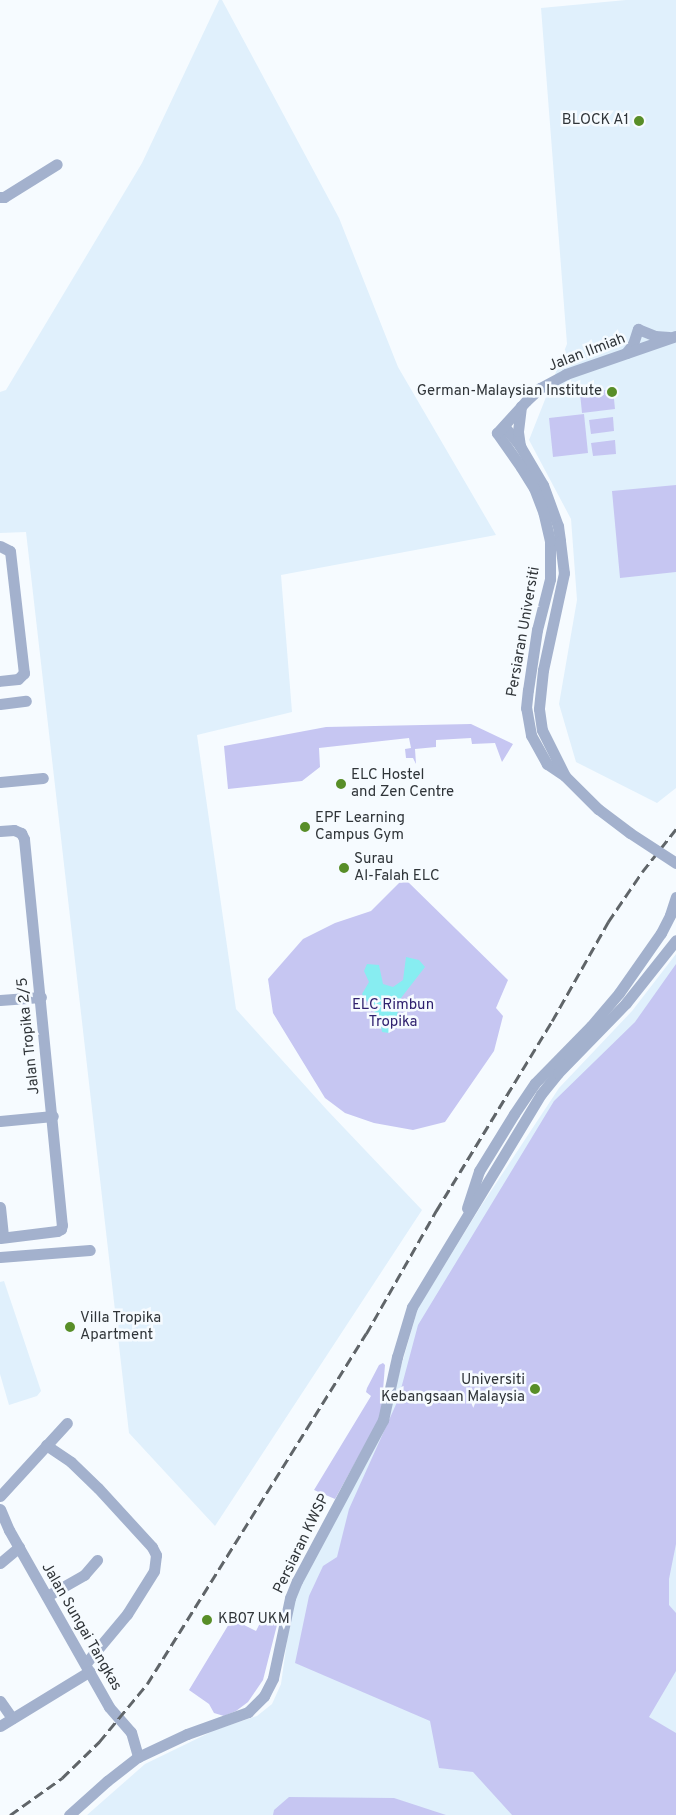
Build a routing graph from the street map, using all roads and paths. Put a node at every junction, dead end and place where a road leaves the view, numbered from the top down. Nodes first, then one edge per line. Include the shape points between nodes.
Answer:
1 (57, 164) dead end
2 (0, 197) edge
3 (674, 337) edge
4 (626, 354) junction
5 (521, 406) junction
6 (500, 430) junction
7 (520, 446) junction
8 (0, 546) edge
9 (5, 559) edge
10 (0, 680) edge
11 (26, 701) dead end
12 (0, 704) edge
13 (565, 776) junction
14 (43, 778) dead end
15 (0, 782) edge
16 (0, 831) edge
17 (676, 862) edge
18 (676, 897) edge
19 (676, 940) edge
20 (40, 997) junction
21 (0, 1000) edge
22 (53, 1116) junction
23 (0, 1121) edge
24 (0, 1207) edge
25 (464, 1220) junction
26 (2, 1237) edge
27 (90, 1250) dead end
28 (0, 1257) edge
29 (67, 1423) dead end
30 (46, 1445) junction
31 (0, 1496) edge
32 (0, 1509) edge
33 (19, 1547) junction
34 (97, 1560) dead end
35 (0, 1563) edge
36 (47, 1596) junction
37 (88, 1667) junction
38 (0, 1700) edge
39 (12, 1718) junction
40 (0, 1726) edge
41 (138, 1757) junction
42 (69, 1815) edge

1 - 2 street
3 - 4 street, Jalan Ilmiah
3 - 4 street via 655,336 638,329
4 - 5 street, Jalan Ilmiah via 566,374 540,388
5 - 6 street, Jalan Ilmiah
5 - 7 street
6 - 7 street, Persiaran Universiti
6 - 13 street, Persiaran Universiti via 540,501 550,541 550,578 537,630 527,721 541,756
7 - 13 street, Persiaran Universiti via 542,485 558,526 563,562 541,690 540,719 542,730
8 - 9 street via 10,551
9 - 10 street via 24,673 18,679
11 - 12 street
13 - 17 street, Persiaran Universiti, bridge via 608,816
14 - 15 street
16 - 20 street, Jalan Tropika 2/5 via 14,830 24,839
18 - 25 street via 661,933 619,993 535,1083 514,1114 479,1172
19 - 25 street via 626,1004 547,1086
20 - 21 street
20 - 22 street, Jalan Tropika 2/5
22 - 23 street
22 - 26 street, Jalan Tropika 2/5 via 61,1229
24 - 26 street
25 - 41 street, Persiaran KWSP via 408,1316 383,1420 297,1581 290,1598 275,1672 264,1696 248,1712 187,1734
27 - 28 street
29 - 30 street
30 - 31 street
30 - 37 street via 98,1488 156,1555 154,1571
32 - 33 street, Jalan Sungai Tangkas
33 - 35 street
33 - 36 street, Jalan Sungai Tangkas
34 - 36 street via 84,1575
36 - 37 street, Jalan Sungai Tangkas
37 - 39 street
37 - 41 street, Jalan Sungai Tangkas via 112,1711 131,1732
38 - 39 street
39 - 40 street
41 - 42 street, Persiaran KWSP

